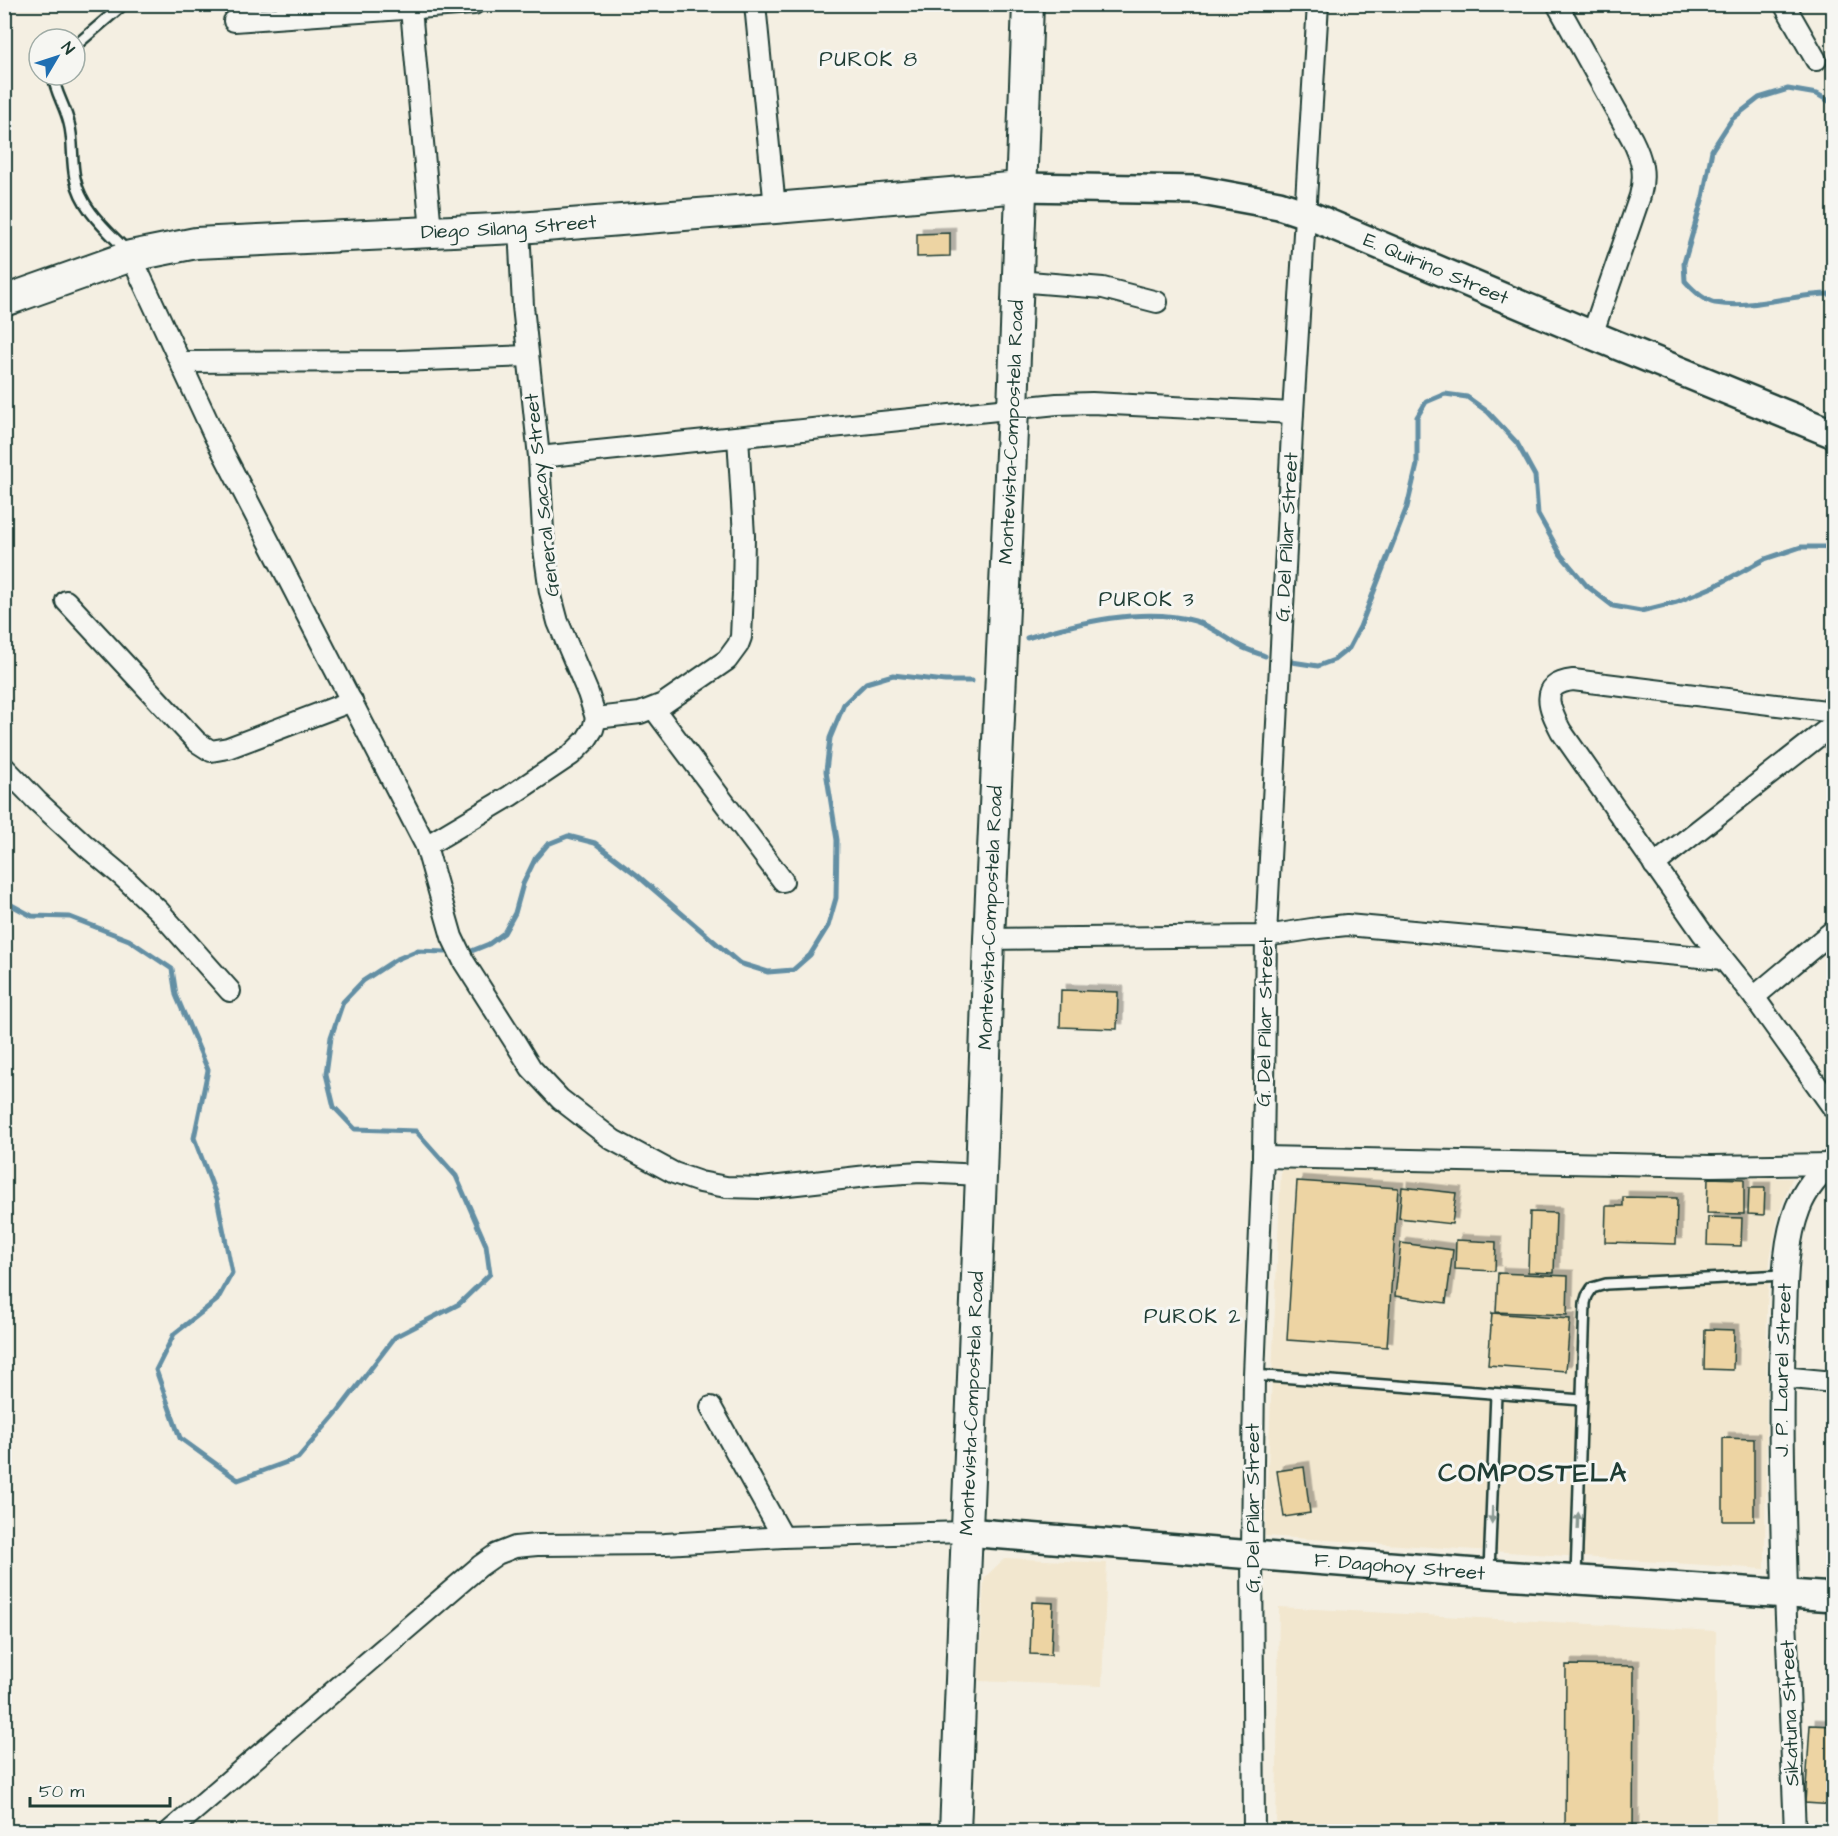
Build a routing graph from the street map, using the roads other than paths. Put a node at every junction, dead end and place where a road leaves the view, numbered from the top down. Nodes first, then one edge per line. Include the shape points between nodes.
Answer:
1 (124, 4) edge
2 (474, 4) edge
3 (755, 4) edge
4 (1028, 4) edge
5 (1318, 4) edge
6 (1557, 4) edge
7 (1784, 4) edge
8 (411, 9) junction
9 (234, 21) dead end
10 (87, 36) edge
11 (1816, 60) dead end
12 (56, 87) edge
13 (1021, 187) junction
14 (775, 208) junction
15 (1306, 214) junction
16 (519, 228) junction
17 (431, 231) junction
18 (131, 256) junction
19 (1017, 280) junction
20 (4, 301) edge
21 (1157, 302) dead end
22 (1592, 335) junction
23 (528, 356) junction
24 (181, 363) junction
25 (1013, 409) junction
26 (1293, 412) junction
27 (1833, 434) edge
28 (738, 437) junction
29 (539, 457) junction
30 (66, 601) dead end
31 (352, 701) junction
32 (654, 709) junction
33 (1833, 712) edge
34 (596, 718) junction
35 (1833, 724) edge
36 (4, 767) edge
37 (426, 846) junction
38 (1654, 865) junction
39 (783, 881) dead end
40 (1833, 930) edge
41 (1266, 936) junction
42 (989, 939) junction
43 (1723, 959) junction
44 (230, 991) dead end
45 (1754, 997) junction
46 (1833, 1109) edge
47 (1263, 1157) junction
48 (1832, 1162) edge
49 (981, 1175) junction
50 (1785, 1275) junction
51 (1254, 1375) junction
52 (1781, 1377) junction
53 (1833, 1382) edge
54 (1496, 1394) junction
55 (1582, 1400) junction
56 (711, 1407) dead end
57 (966, 1532) junction
58 (783, 1537) junction
59 (1252, 1554) junction
60 (1489, 1574) junction
61 (1576, 1580) junction
62 (1785, 1594) junction
63 (1833, 1598) edge
64 (170, 1832) edge
65 (955, 1832) edge
66 (1254, 1832) edge
67 (1795, 1832) edge

1 - 10 lane
2 - 8 street
3 - 14 street
4 - 13 main road, Montevista-Compostela Road
5 - 15 street, G. Del Pilar Street
6 - 22 street via 1632,139 1644,170 1640,196
7 - 11 street
8 - 9 street
8 - 17 street
12 - 18 lane via 69,121 75,178 82,197 92,214
13 - 14 main road, Diego Silang Street
13 - 15 main road, E. Quirino Street via 1197,190
13 - 19 main road, Montevista-Compostela Road
14 - 16 main road, Diego Silang Street
15 - 22 main road, E. Quirino Street
15 - 26 street, G. Del Pilar Street
16 - 17 main road, Diego Silang Street
16 - 23 street, General Sacay Street
17 - 18 main road, Diego Silang Street via 196,243
18 - 20 main road, Diego Silang Street
18 - 24 street
19 - 21 street via 1103,288
19 - 25 main road, Montevista-Compostela Road
22 - 27 main road, E. Quirino Street
23 - 24 street
23 - 29 street, General Sacay Street
24 - 31 street via 214,435
25 - 26 street via 1092,403
25 - 28 street
25 - 42 main road, Montevista-Compostela Road
26 - 41 street, G. Del Pilar Street
28 - 29 street
28 - 32 street via 744,536 741,637 727,660
29 - 34 street, General Sacay Street via 550,592
30 - 31 street via 197,742 211,751
31 - 37 street
32 - 34 street
32 - 39 street
33 - 38 street via 1573,680 1556,684 1549,704 1551,713
34 - 37 street via 586,740 571,755
35 - 38 street
36 - 44 street via 159,911
37 - 49 street via 452,937 531,1068 560,1099 612,1140 674,1173 726,1187 762,1188 920,1172
38 - 43 street
40 - 45 street
41 - 42 street
41 - 43 street via 1347,925
41 - 47 street, G. Del Pilar Street
42 - 49 main road, Montevista-Compostela Road
43 - 45 street
45 - 46 street
47 - 48 street via 1712,1166
47 - 51 street, G. Del Pilar Street
48 - 50 street, J. P. Laurel Street via 1798,1207
49 - 57 main road, Montevista-Compostela Road
50 - 52 street, J. P. Laurel Street
50 - 55 lane via 1606,1284 1592,1288 1585,1303
51 - 54 lane
51 - 59 street, G. Del Pilar Street
52 - 53 street
52 - 62 street, J. P. Laurel Street
54 - 55 lane
54 -> 60 lane
61 -> 55 lane
56 - 58 street
57 - 58 street
57 - 59 main road, F. Dagohoy Street
57 - 65 main road, Montevista-Compostela Road
58 - 64 street via 665,1544 537,1545 497,1554
59 - 60 main road, F. Dagohoy Street
59 - 66 street, G. Del Pilar Street
60 - 61 main road, F. Dagohoy Street
61 - 62 main road, F. Dagohoy Street
62 - 63 main road, F. Dagohoy Street
62 - 67 street, Sikatuna Street

